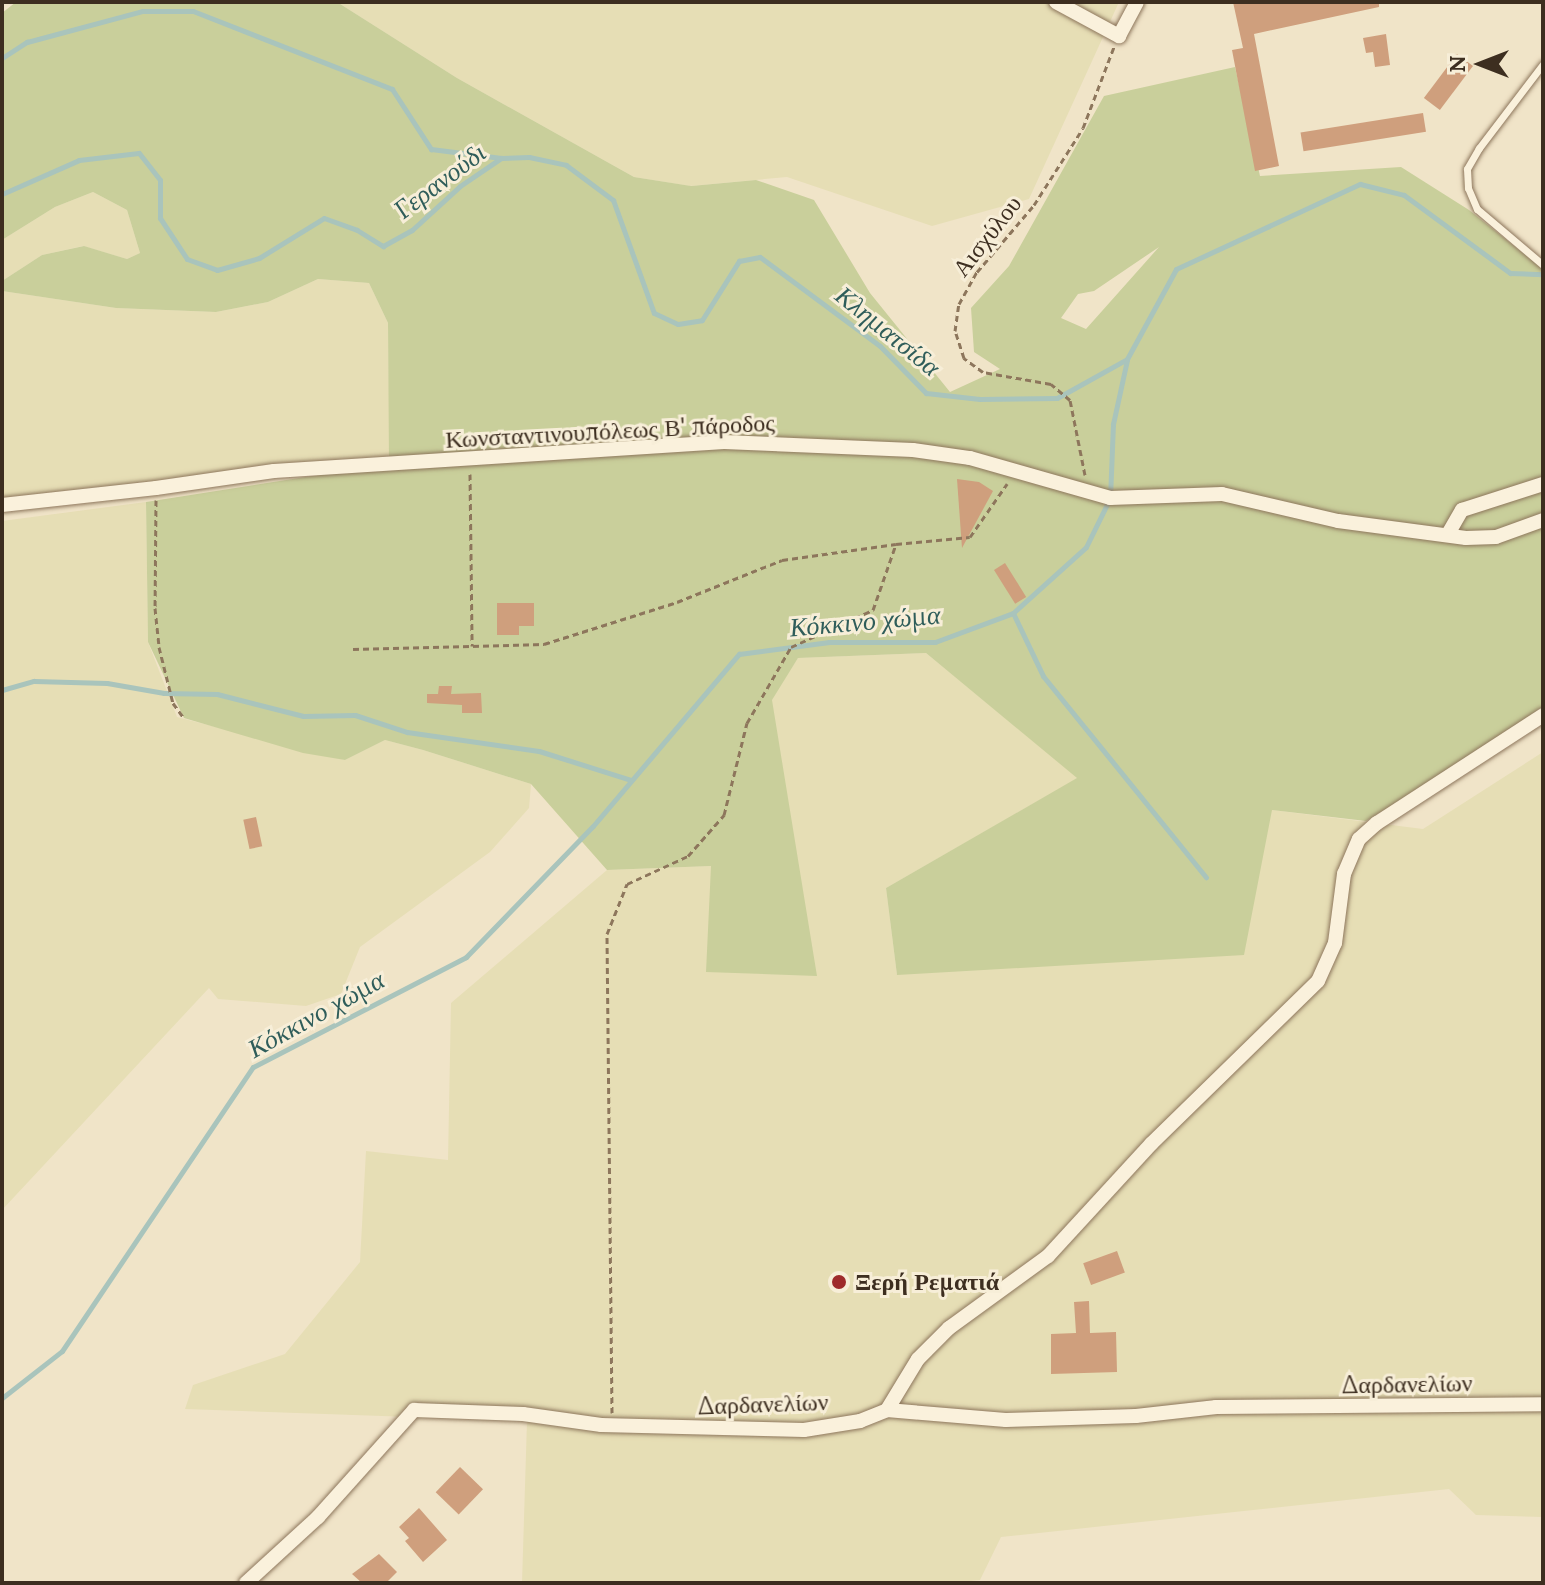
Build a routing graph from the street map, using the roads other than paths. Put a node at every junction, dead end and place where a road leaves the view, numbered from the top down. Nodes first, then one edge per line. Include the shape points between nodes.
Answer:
1 (1056, 2) edge
2 (1137, 2) edge
3 (1543, 64) edge
4 (1543, 265) edge
5 (1543, 484) edge
6 (2, 505) edge
7 (1543, 520) edge
8 (1448, 534) junction
9 (1543, 715) edge
10 (1543, 1404) edge
11 (887, 1410) junction
12 (246, 1583) edge

1 - 2 street via 1119,36
3 - 4 lane via 1467,169 1477,209
5 - 8 street via 1462,510
6 - 8 street, Κωνσταντινουπόλεως Β' πάροδος via 274,471 724,442 913,450 970,458 1110,498 1222,494 1338,521
7 - 8 street, Κωνσταντινουπόλεως Β' πάροδος via 1483,539
9 - 11 street via 1359,839 1344,874 1335,943 1318,981 1151,1144 1048,1256 938,1338 918,1359
10 - 11 street, Δαρδανελίων via 1216,1407 1136,1416 1006,1420
11 - 12 street, Δαρδανελίων via 860,1421 804,1430 612,1425 523,1414 414,1410 318,1517

